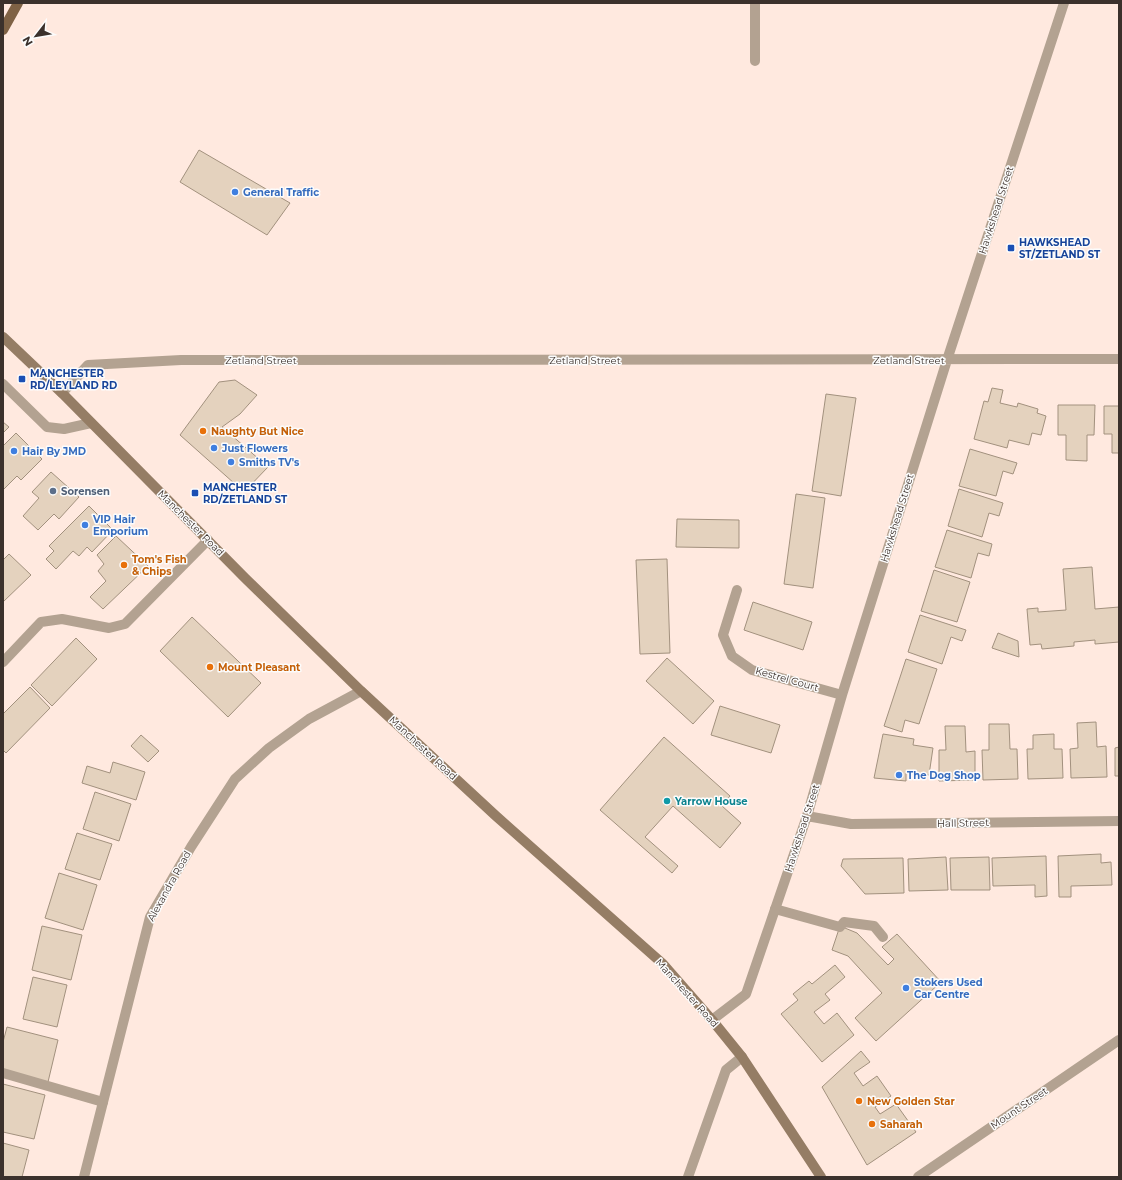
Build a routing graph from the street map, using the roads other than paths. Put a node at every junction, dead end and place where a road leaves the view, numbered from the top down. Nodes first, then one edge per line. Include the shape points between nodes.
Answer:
1 (18, 3) edge
2 (755, 3) edge
3 (1064, 3) edge
4 (4, 25) edge
5 (755, 61) dead end
6 (3, 337) edge
7 (1119, 359) edge
8 (946, 360) junction
9 (3, 384) edge
10 (62, 393) junction
11 (91, 423) junction
12 (208, 540) junction
13 (737, 590) dead end
14 (3, 662) edge
15 (362, 691) junction
16 (842, 695) junction
17 (807, 816) junction
18 (1119, 821) edge
19 (775, 909) junction
20 (883, 937) dead end
21 (712, 1020) junction
22 (1119, 1040) edge
23 (742, 1057) junction
24 (3, 1073) edge
25 (103, 1102) junction
26 (84, 1177) edge
27 (688, 1177) edge
28 (821, 1177) edge
29 (918, 1177) edge

1 - 4 main road
2 - 5 street
3 - 8 street, Hawkshead Street
6 - 10 main road, Manchester Road
7 - 8 street, Zetland Street
8 - 10 street, Zetland Street via 181,360 88,365
8 - 16 street, Hawkshead Street
9 - 11 street via 47,427 64,429
10 - 11 main road, Manchester Road
11 - 12 main road, Manchester Road
12 - 14 street via 125,624 109,628 62,618 41,622
12 - 15 main road, Manchester Road
13 - 16 street, Kestrel Court via 723,635 732,656 752,670
15 - 21 main road, Manchester Road via 496,816 663,964
15 - 25 street, Alexandra Road via 308,719 235,779 191,847 150,917
16 - 17 street, Hawkshead Street
17 - 18 street, Hall Street via 851,824
17 - 19 street, Hawkshead Street
19 - 20 street via 840,927 844,922 874,926
19 - 21 street, Hawkshead Street via 746,994
21 - 23 main road, Manchester Road
22 - 29 street, Mount Street
23 - 27 street via 726,1070
23 - 28 main road, Manchester Road
24 - 25 street
25 - 26 street, Alexandra Road

